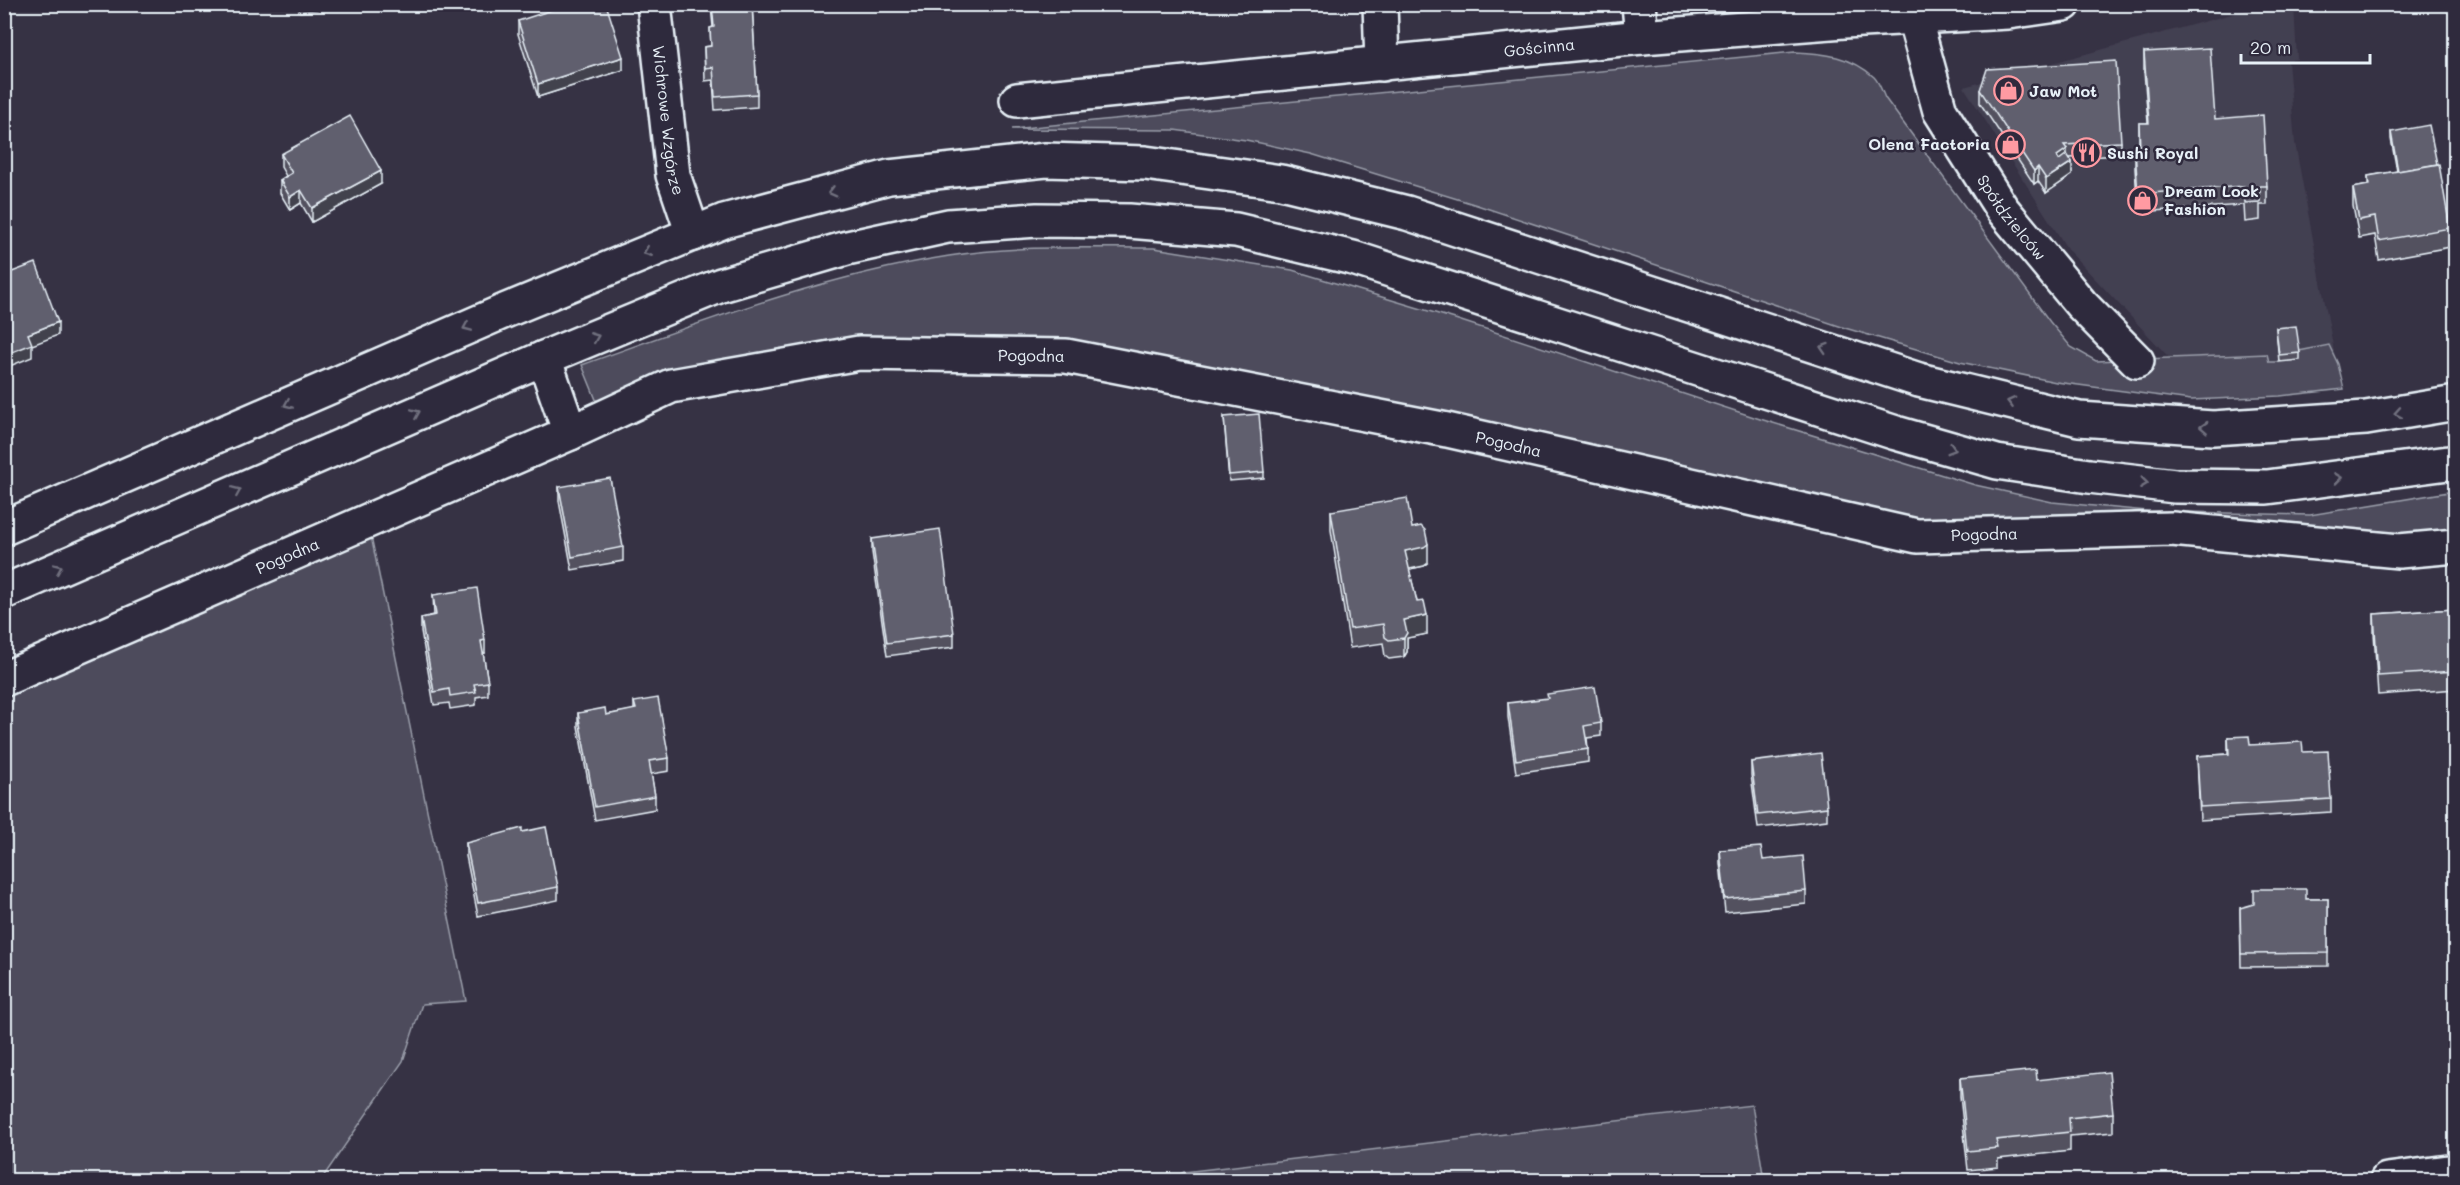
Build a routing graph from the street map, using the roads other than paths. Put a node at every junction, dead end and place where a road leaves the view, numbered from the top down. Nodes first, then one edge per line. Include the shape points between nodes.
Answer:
1 (654, 4) edge
2 (1380, 4) edge
3 (1639, 4) edge
4 (2064, 4) edge
5 (1914, 17) junction
6 (1642, 37) junction
7 (1382, 64) junction
8 (1017, 100) dead end
9 (693, 234) junction
10 (544, 358) junction
11 (2137, 361) dead end
12 (2456, 403) edge
13 (570, 433) junction
14 (2456, 462) edge
15 (4, 528) edge
16 (2456, 546) edge
17 (4, 592) edge
18 (4, 679) edge
19 (2456, 1171) edge
20 (2387, 1180) edge

1 - 9 main road, Wichrowe Wzgórze via 673,175
2 - 7 main road
3 - 6 main road
4 - 5 main road, Gościnna via 2008,12
5 - 6 main road, Gościnna
5 - 11 main road, Spółdzielców via 1940,111 2002,209 2081,304
6 - 7 main road, Gościnna
7 - 8 main road, Gościnna
12 -> 9 main road via 2366,418 2212,428 2079,419 1919,380 1407,213 1281,182 1145,163 1046,160 889,177 724,220
9 -> 15 main road via 496,314
10 - 13 main road
10 -> 14 main road via 721,285 847,248 948,226 1037,220 1129,221 1236,230 1353,258 1997,462 2175,486 2244,487
17 -> 10 main road
13 - 16 main road, Pogodna via 671,386 859,353 1066,356 1447,430 1917,536 2172,529 2399,551
13 - 18 main road, Pogodna
19 - 20 main road

